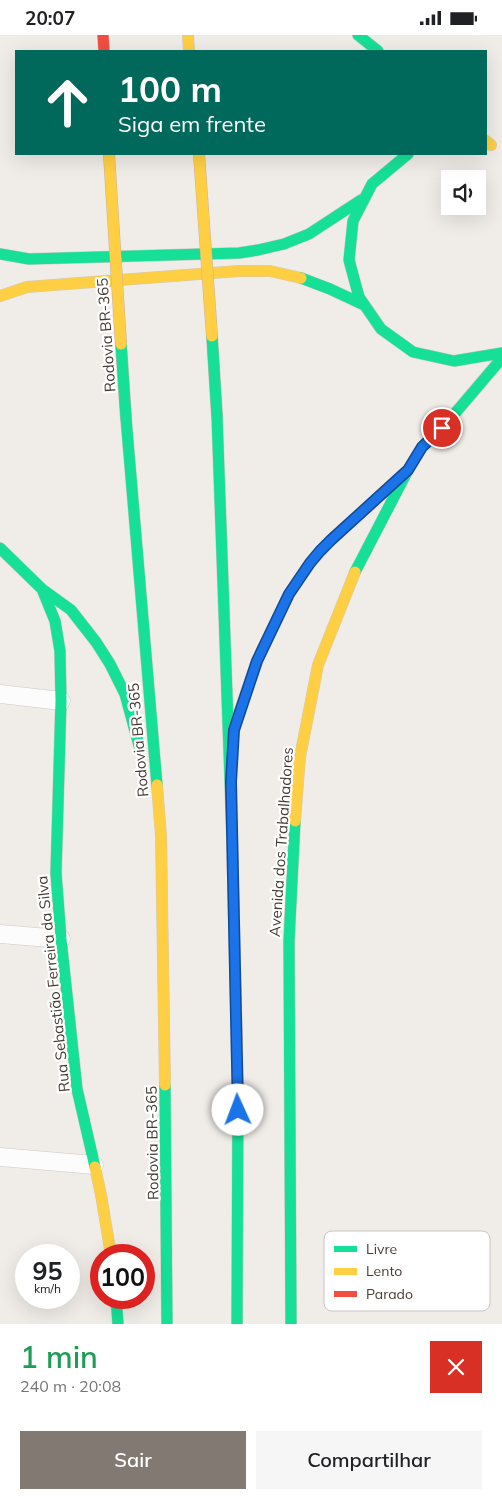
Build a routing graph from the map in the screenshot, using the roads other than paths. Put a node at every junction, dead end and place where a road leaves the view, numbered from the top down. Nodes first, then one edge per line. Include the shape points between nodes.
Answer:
1 (103, 35) edge
2 (188, 35) edge
3 (358, 35) edge
4 (104, 50) edge
5 (189, 50) edge
6 (377, 50) edge
7 (488, 143) edge
8 (502, 150) edge
9 (109, 155) edge
10 (199, 155) edge
11 (406, 155) edge
12 (361, 200) junction
13 (0, 254) edge
14 (0, 296) edge
15 (362, 304) junction
16 (502, 353) edge
17 (502, 357) edge
18 (408, 470) junction
19 (0, 548) edge
20 (42, 589) junction
21 (0, 694) edge
22 (61, 701) junction
23 (231, 782) junction
24 (161, 836) junction
25 (0, 934) edge
26 (61, 939) junction
27 (0, 1157) edge
28 (94, 1165) junction
29 (109, 1244) edge
30 (117, 1309) edge
31 (118, 1324) edge
32 (167, 1324) edge
33 (237, 1324) edge
34 (291, 1324) edge

1 - 4 main road
2 - 5 main road
3 - 6 main road
7 - 8 main road
9 - 24 main road, Rodovia BR-365, bridge via 126,418
10 - 23 main road, bridge via 217,416
11 - 12 main road via 376,179
12 - 13 main road via 291,242 239,253 29,259
12 - 15 main road via 352,225 349,252 352,279
14 - 15 main road via 26,287 272,271 322,286
15 - 16 main road via 376,324 415,353 438,360 462,362
17 - 18 main road, Avenida dos Trabalhadores via 422,447
18 - 23 main road via 331,540 289,594 257,661 234,730
18 - 34 main road, Avenida dos Trabalhadores via 358,565 333,625 318,665 300,757 289,941
19 - 20 main road
20 - 22 main road, Rua Sebastião Ferreira da Silva via 55,621 60,651
20 - 24 main road via 71,610 84,625 125,694
21 - 22 street
22 - 26 main road, Rua Sebastião Ferreira da Silva via 56,873
23 - 33 main road via 238,1110
24 - 32 main road, Rodovia BR-365 via 168,1170
25 - 26 street
26 - 28 main road, Rua Sebastião Ferreira da Silva via 78,1089
27 - 28 street
28 - 29 main road, Rua Sebastião Ferreira da Silva
30 - 31 main road

